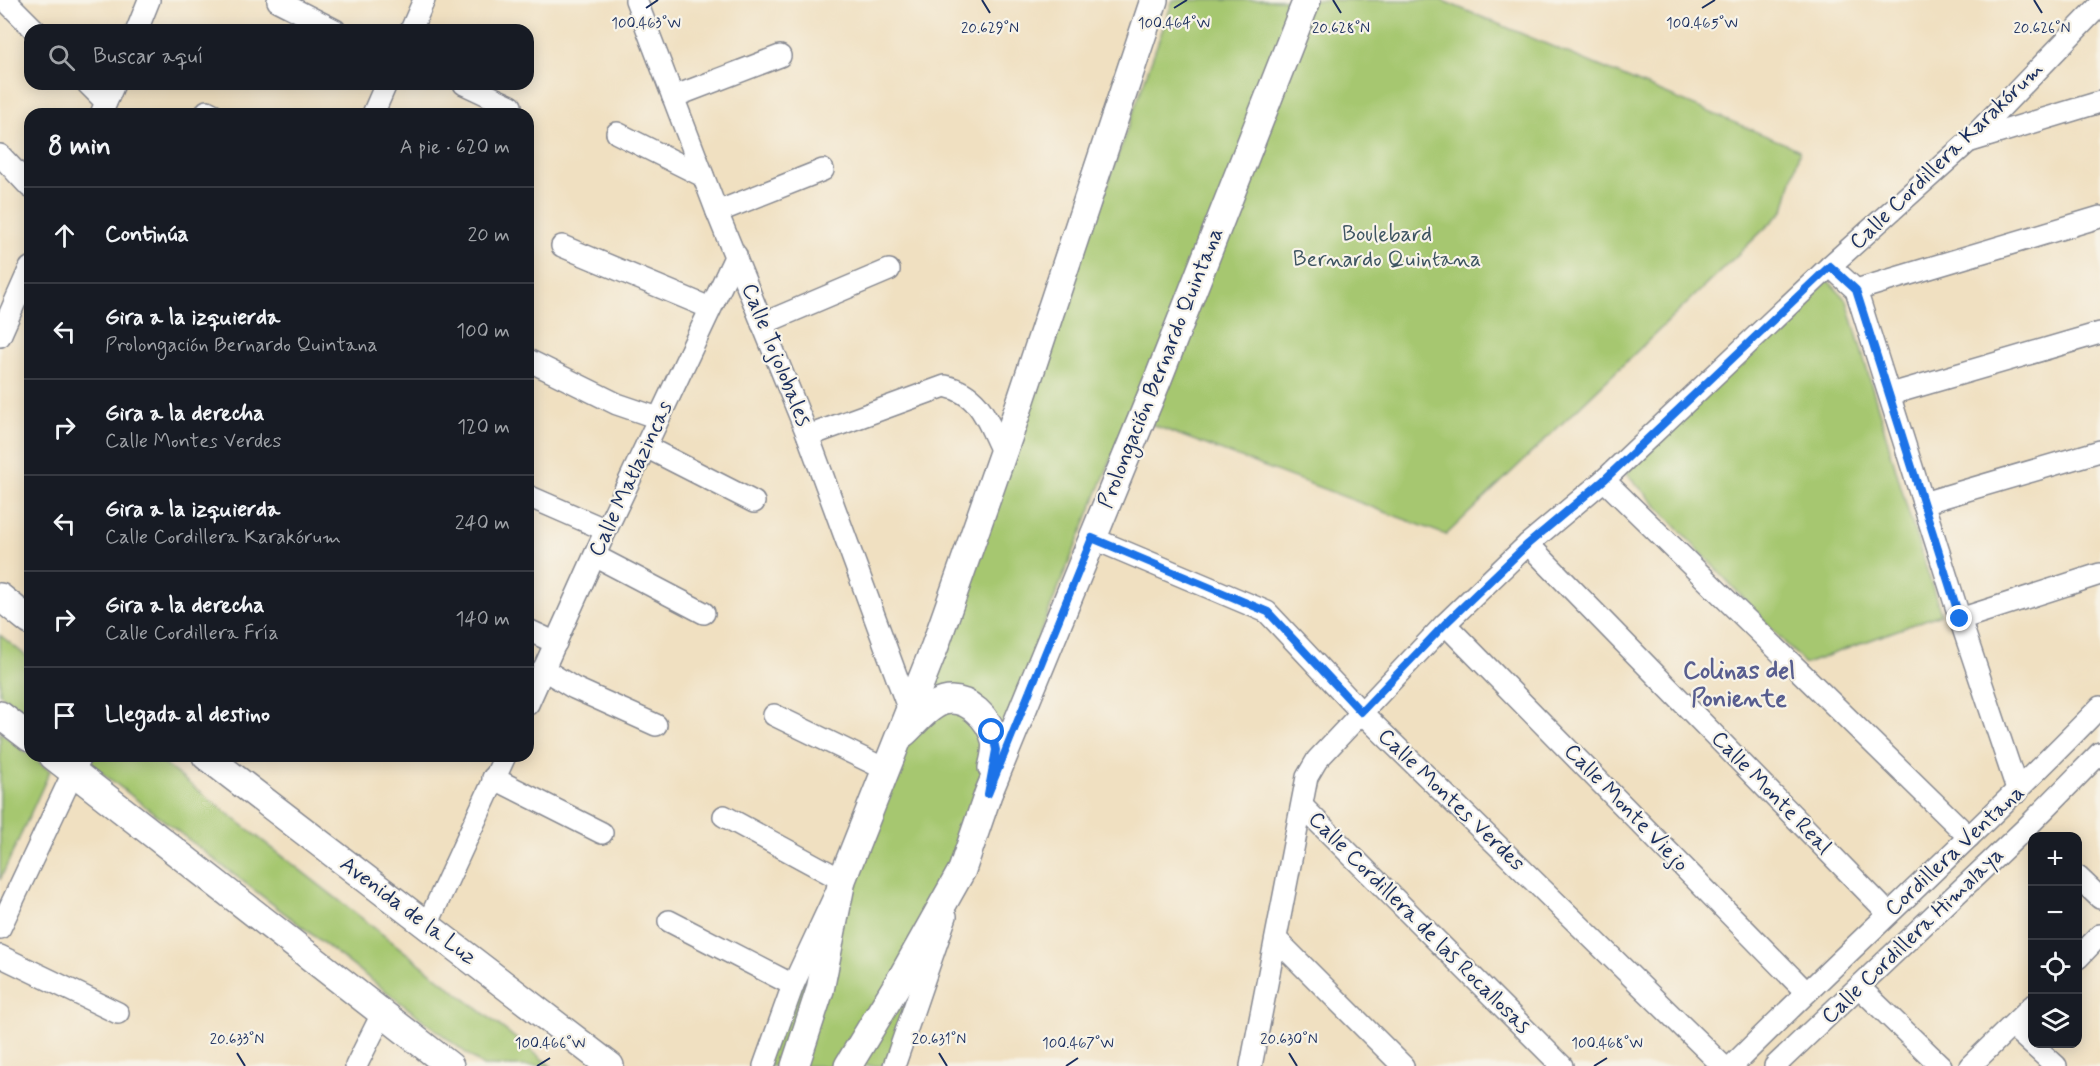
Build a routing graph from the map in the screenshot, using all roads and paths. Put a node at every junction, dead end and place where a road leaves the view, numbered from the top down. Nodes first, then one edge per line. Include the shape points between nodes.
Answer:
1 (5, 0) edge
2 (149, 0) edge
3 (424, 0) edge
4 (636, 0) edge
5 (1154, 0) edge
6 (1307, 0) edge
7 (278, 1) edge
8 (2100, 5) edge
9 (28, 24) edge
10 (139, 24) edge
11 (324, 24) edge
12 (414, 24) edge
13 (780, 56) dead end
14 (95, 90) edge
15 (383, 90) edge
16 (477, 90) edge
17 (673, 97) junction
18 (107, 100) edge
19 (2100, 102) edge
20 (511, 106) dead end
21 (375, 108) edge
22 (617, 133) dead end
23 (1968, 142) junction
24 (0, 155) edge
25 (823, 170) dead end
26 (703, 176) junction
27 (24, 181) edge
28 (717, 212) junction
29 (2100, 217) edge
30 (562, 246) dead end
31 (736, 255) junction
32 (1830, 266) junction
33 (889, 270) dead end
34 (24, 278) edge
35 (1856, 290) junction
36 (710, 308) junction
37 (4, 311) edge
38 (762, 324) junction
39 (2100, 333) edge
40 (0, 336) edge
41 (534, 363) edge
42 (1891, 394) junction
43 (658, 418) junction
44 (808, 436) junction
45 (646, 447) junction
46 (1002, 451) junction
47 (2100, 451) edge
48 (1604, 480) junction
49 (534, 499) edge
50 (754, 502) dead end
51 (1923, 503) junction
52 (606, 530) junction
53 (1092, 538) junction
54 (1528, 544) junction
55 (594, 556) junction
56 (2100, 574) edge
57 (0, 597) edge
58 (704, 612) dead end
59 (24, 616) edge
60 (1960, 619) junction
61 (1445, 624) junction
62 (534, 633) edge
63 (556, 643) junction
64 (543, 669) junction
65 (534, 690) edge
66 (2100, 706) edge
67 (1361, 712) junction
68 (0, 715) edge
69 (774, 715) dead end
70 (656, 725) dead end
71 (905, 725) junction
72 (24, 733) edge
73 (2100, 753) edge
74 (214, 762) edge
75 (502, 762) edge
76 (78, 764) edge
77 (887, 770) junction
78 (493, 778) junction
79 (2018, 792) junction
80 (988, 794) junction
81 (1302, 806) junction
82 (724, 816) dead end
83 (2031, 832) edge
84 (602, 833) dead end
85 (2028, 835) edge
86 (1969, 837) junction
87 (962, 870) junction
88 (842, 880) junction
89 (2082, 881) edge
90 (2100, 898) edge
91 (1888, 913) junction
92 (669, 921) dead end
93 (427, 925) junction
94 (0, 928) edge
95 (2100, 935) edge
96 (1276, 939) junction
97 (2082, 954) edge
98 (0, 956) edge
99 (793, 985) junction
100 (1860, 988) junction
101 (1806, 992) junction
102 (2028, 1010) edge
103 (382, 1012) junction
104 (118, 1013) dead end
105 (2013, 1027) junction
106 (356, 1066) edge
107 (450, 1066) edge
108 (610, 1066) edge
109 (764, 1066) edge
110 (795, 1066) edge
111 (848, 1066) edge
112 (894, 1066) edge
113 (1251, 1066) edge
114 (1403, 1066) edge
115 (1562, 1066) edge
116 (1723, 1066) edge
117 (1732, 1066) edge
118 (1775, 1066) edge
119 (1941, 1066) edge
120 (1970, 1066) edge
121 (2056, 1066) edge

1 - 9 street
2 - 10 street
3 - 12 street
4 - 17 street, Calle Tojolobales
5 - 46 main road
6 - 53 main road, Prolongación Bernardo Quintana
7 - 11 street
8 - 23 street, Calle Cordillera Karakórum
13 - 17 street
14 - 18 street
15 - 21 street
16 - 20 street
17 - 26 street, Calle Tojolobales
19 - 23 street
22 - 26 street
23 - 32 street, Calle Cordillera Karakórum
24 - 27 street
25 - 28 street
26 - 28 street, Calle Tojolobales
28 - 31 street, Calle Tojolobales
29 - 35 street
30 - 36 street
31 - 36 street, Calle Matlazincas
31 - 38 street, Calle Tojolobales
32 - 35 street
32 - 48 street, Calle Cordillera Karakórum
33 - 38 street
34 - 37 street
35 - 42 street
36 - 43 street, Calle Matlazincas
37 - 40 street
38 - 44 street, Calle Tojolobales
39 - 42 street
41 - 43 street via 617,404
42 - 51 street
43 - 45 street, Calle Matlazincas
44 - 46 street via 945,386 962,390 976,400
44 - 71 street, Calle Tojolobales
45 - 50 street
45 - 52 street, Calle Matlazincas
46 - 71 main road
47 - 51 street
48 - 54 street, Calle Cordillera Karakórum
48 - 86 street
49 - 52 street
51 - 60 street
52 - 55 street, Calle Matlazincas
53 - 67 street, Calle Montes Verdes via 1268,612
53 - 80 main road, Prolongación Bernardo Quintana
54 - 61 street, Calle Cordillera Karakórum
54 - 91 street, Calle Monte Real
55 - 58 street
55 - 63 street, Calle Matlazincas
56 - 60 street
57 - 59 main road
60 - 79 street
61 - 67 street, Calle Cordillera Karakórum
61 - 101 street, Calle Monte Viejo
62 - 63 street
63 - 64 street, Calle Matlazincas
64 - 65 street, Calle Matlazincas
64 - 70 street via 574,688
66 - 79 street, Cordillera Ventana
67 - 81 street, Calle Cordillera Karakórum via 1310,770
67 - 116 street, Calle Montes Verdes
68 - 72 main road
69 - 77 street
71 - 77 main road
71 - 80 main road via 936,705 951,700 968,703 988,724 995,740
73 - 83 street, Calle Cordillera Himalaya
74 - 93 main road, Avenida de la Luz
75 - 78 street
76 - 94 street
76 - 103 main road
77 - 88 main road
78 - 84 street
78 - 93 street
79 - 86 street, Cordillera Ventana
80 - 87 main road, Prolongación Bernardo Quintana
81 - 96 street, Calle Cordillera Karakórum
81 - 115 street, Calle Cordillera de las Rocallosas
82 - 88 street
85 - 100 street, Calle Cordillera Himalaya
86 - 91 street, Cordillera Ventana
87 - 111 main road, Prolongación Bernardo Quintana
87 - 112 street, Prolongación Bernardo Quintana
88 - 99 street
88 - 110 main road via 820,990
89 - 90 street
91 - 101 street, Cordillera Ventana
92 - 99 street
93 - 108 main road, Avenida de la Luz
95 - 97 street
96 - 113 street, Calle Cordillera Karakórum
96 - 114 street
98 - 104 street
99 - 109 street
100 - 118 street, Calle Cordillera Himalaya
100 - 119 street
101 - 117 street, Calle Cordillera Himalaya
102 - 105 street
103 - 106 street
103 - 107 main road
105 - 120 street
105 - 121 street

